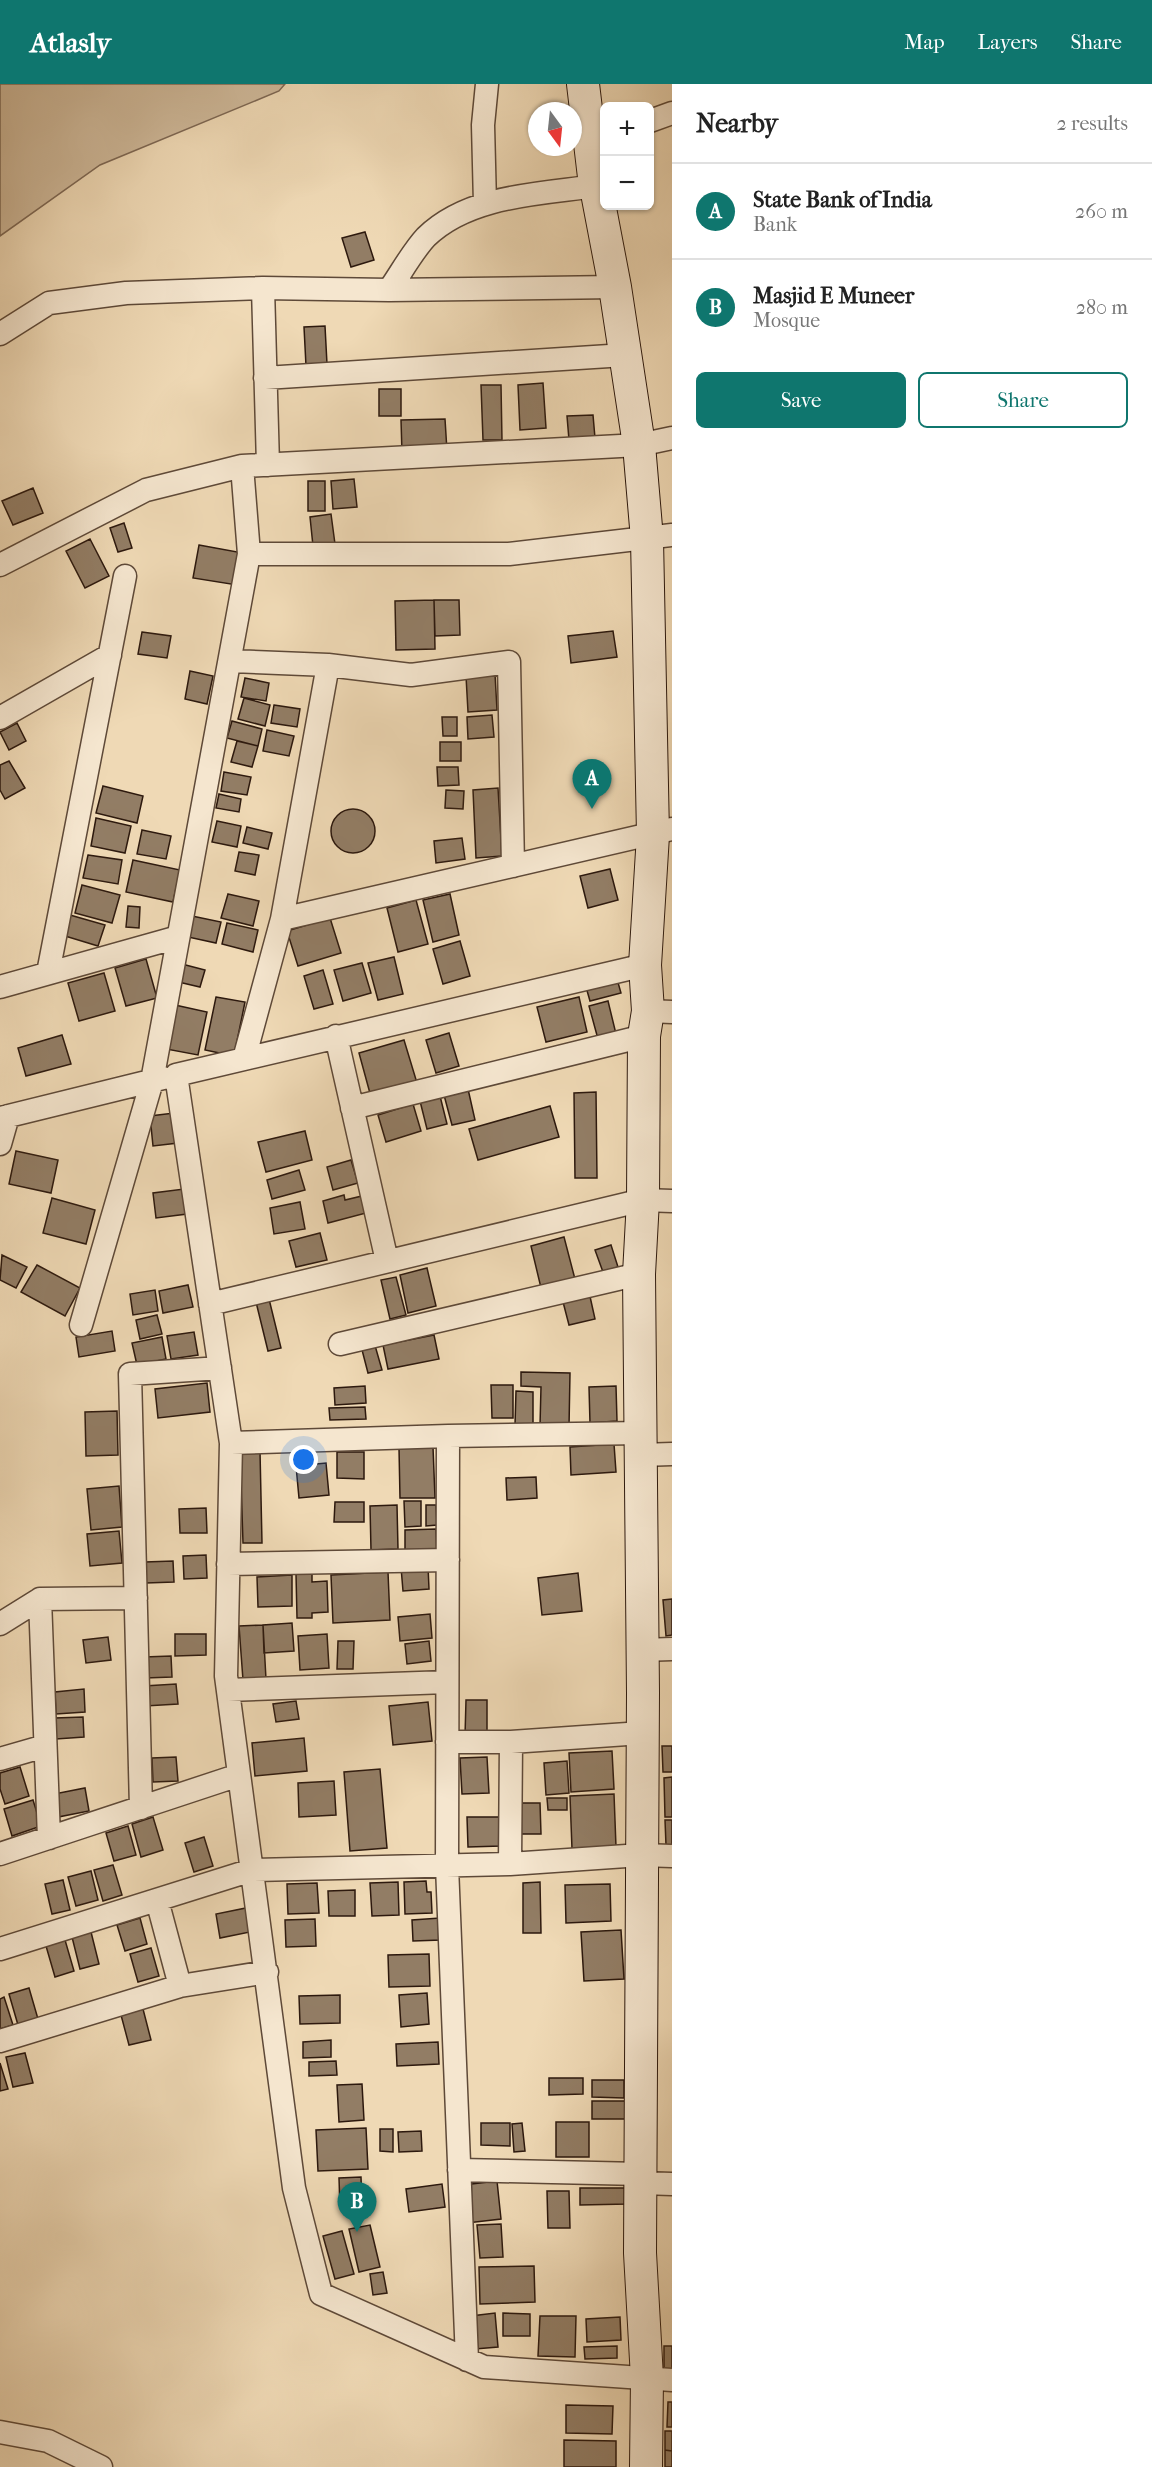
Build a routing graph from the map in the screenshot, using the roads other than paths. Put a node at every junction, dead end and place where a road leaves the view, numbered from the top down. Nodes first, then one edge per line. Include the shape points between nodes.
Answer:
1 (487, 84) edge
2 (583, 84) edge
3 (672, 113) edge
4 (654, 120) edge
5 (597, 141) edge
6 (596, 186) junction
7 (485, 204) junction
8 (615, 287) junction
9 (263, 288) junction
10 (388, 290) junction
11 (0, 334) edge
12 (625, 355) junction
13 (265, 378) junction
14 (672, 438) edge
15 (639, 445) junction
16 (268, 465) junction
17 (242, 466) junction
18 (660, 537) edge
19 (249, 555) junction
20 (0, 565) edge
21 (125, 576) dead end
22 (110, 655) junction
23 (231, 661) junction
24 (328, 665) junction
25 (0, 718) edge
26 (662, 832) edge
27 (513, 866) junction
28 (282, 919) junction
29 (178, 937) junction
30 (645, 965) junction
31 (48, 973) junction
32 (0, 987) edge
33 (655, 1020) edge
34 (336, 1036) junction
35 (244, 1059) junction
36 (176, 1075) junction
37 (152, 1081) junction
38 (352, 1108) junction
39 (4, 1117) edge
40 (0, 1144) edge
41 (658, 1201) edge
42 (387, 1261) junction
43 (639, 1274) junction
44 (210, 1304) junction
45 (81, 1325) dead end
46 (340, 1344) dead end
47 (220, 1368) junction
48 (448, 1436) junction
49 (231, 1443) junction
50 (642, 1444) junction
51 (672, 1454) edge
52 (448, 1560) junction
53 (228, 1564) junction
54 (136, 1598) junction
55 (40, 1599) junction
56 (0, 1624) edge
57 (657, 1650) edge
58 (447, 1682) junction
59 (228, 1690) junction
60 (642, 1733) junction
61 (447, 1742) junction
62 (511, 1742) junction
63 (45, 1746) junction
64 (0, 1759) edge
65 (239, 1775) junction
66 (141, 1808) junction
67 (49, 1838) junction
68 (0, 1854) edge
69 (641, 1855) junction
70 (672, 1856) edge
71 (510, 1864) junction
72 (447, 1866) junction
73 (252, 1870) junction
74 (157, 1900) junction
75 (0, 1949) edge
76 (267, 1972) junction
77 (180, 1986) junction
78 (0, 2041) edge
79 (459, 2170) junction
80 (640, 2179) junction
81 (672, 2184) edge
82 (466, 2360) junction
83 (660, 2379) edge
84 (0, 2432) edge
85 (101, 2467) edge
86 (646, 2467) edge

1 - 7 street via 483,125
2 - 5 main road
3 - 4 street
5 - 6 main road
6 - 7 street
6 - 8 main road
7 - 10 street via 460,214 426,237
8 - 10 street
8 - 12 main road
9 - 10 street
9 - 11 street via 126,292 49,303
9 - 13 street
12 - 13 street
12 - 15 main road
13 - 16 street
14 - 15 street
15 - 16 street
15 - 18 main road
16 - 17 street
17 - 19 street
17 - 20 street via 146,490
18 - 19 street via 509,554
18 - 26 main road
19 - 23 street
21 - 22 street
22 - 25 street
22 - 31 street
23 - 24 street
23 - 29 street
24 - 27 street via 411,675 509,662
24 - 28 street
26 - 27 street
26 - 30 main road
27 - 28 street
28 - 35 street
29 - 31 street
29 - 37 street
30 - 33 main road
30 - 34 street
31 - 32 street
33 - 38 street
33 - 41 main road
34 - 35 street
34 - 38 street
35 - 36 street
36 - 37 street
36 - 44 street
37 - 39 street
37 - 45 street
38 - 42 street
39 - 40 street
41 - 42 street
41 - 43 main road
42 - 44 street
43 - 46 street
43 - 50 main road
44 - 47 street
47 - 49 street
47 - 54 street via 130,1374
48 - 49 street
48 - 50 street
48 - 52 street
49 - 53 street
50 - 51 street
50 - 57 main road
52 - 53 street
52 - 58 street
53 - 59 street
54 - 55 street
54 - 66 street
55 - 56 street
55 - 63 street
57 - 60 main road
58 - 59 street
58 - 61 street
59 - 65 street
60 - 62 street
60 - 69 main road
61 - 62 street
61 - 72 street
62 - 71 street
63 - 64 street
63 - 67 street
65 - 66 street
65 - 73 street
66 - 67 street
67 - 68 street
69 - 70 street
69 - 71 street
69 - 80 main road
71 - 72 street
72 - 73 street
72 - 79 street
73 - 74 street
73 - 76 street
74 - 75 street
74 - 77 street
76 - 77 street
76 - 82 street via 294,2188 321,2294
77 - 78 street
79 - 80 street
79 - 82 street
80 - 81 street
80 - 83 main road via 640,2253
82 - 83 street via 484,2367
83 - 86 main road
84 - 85 street via 48,2441

